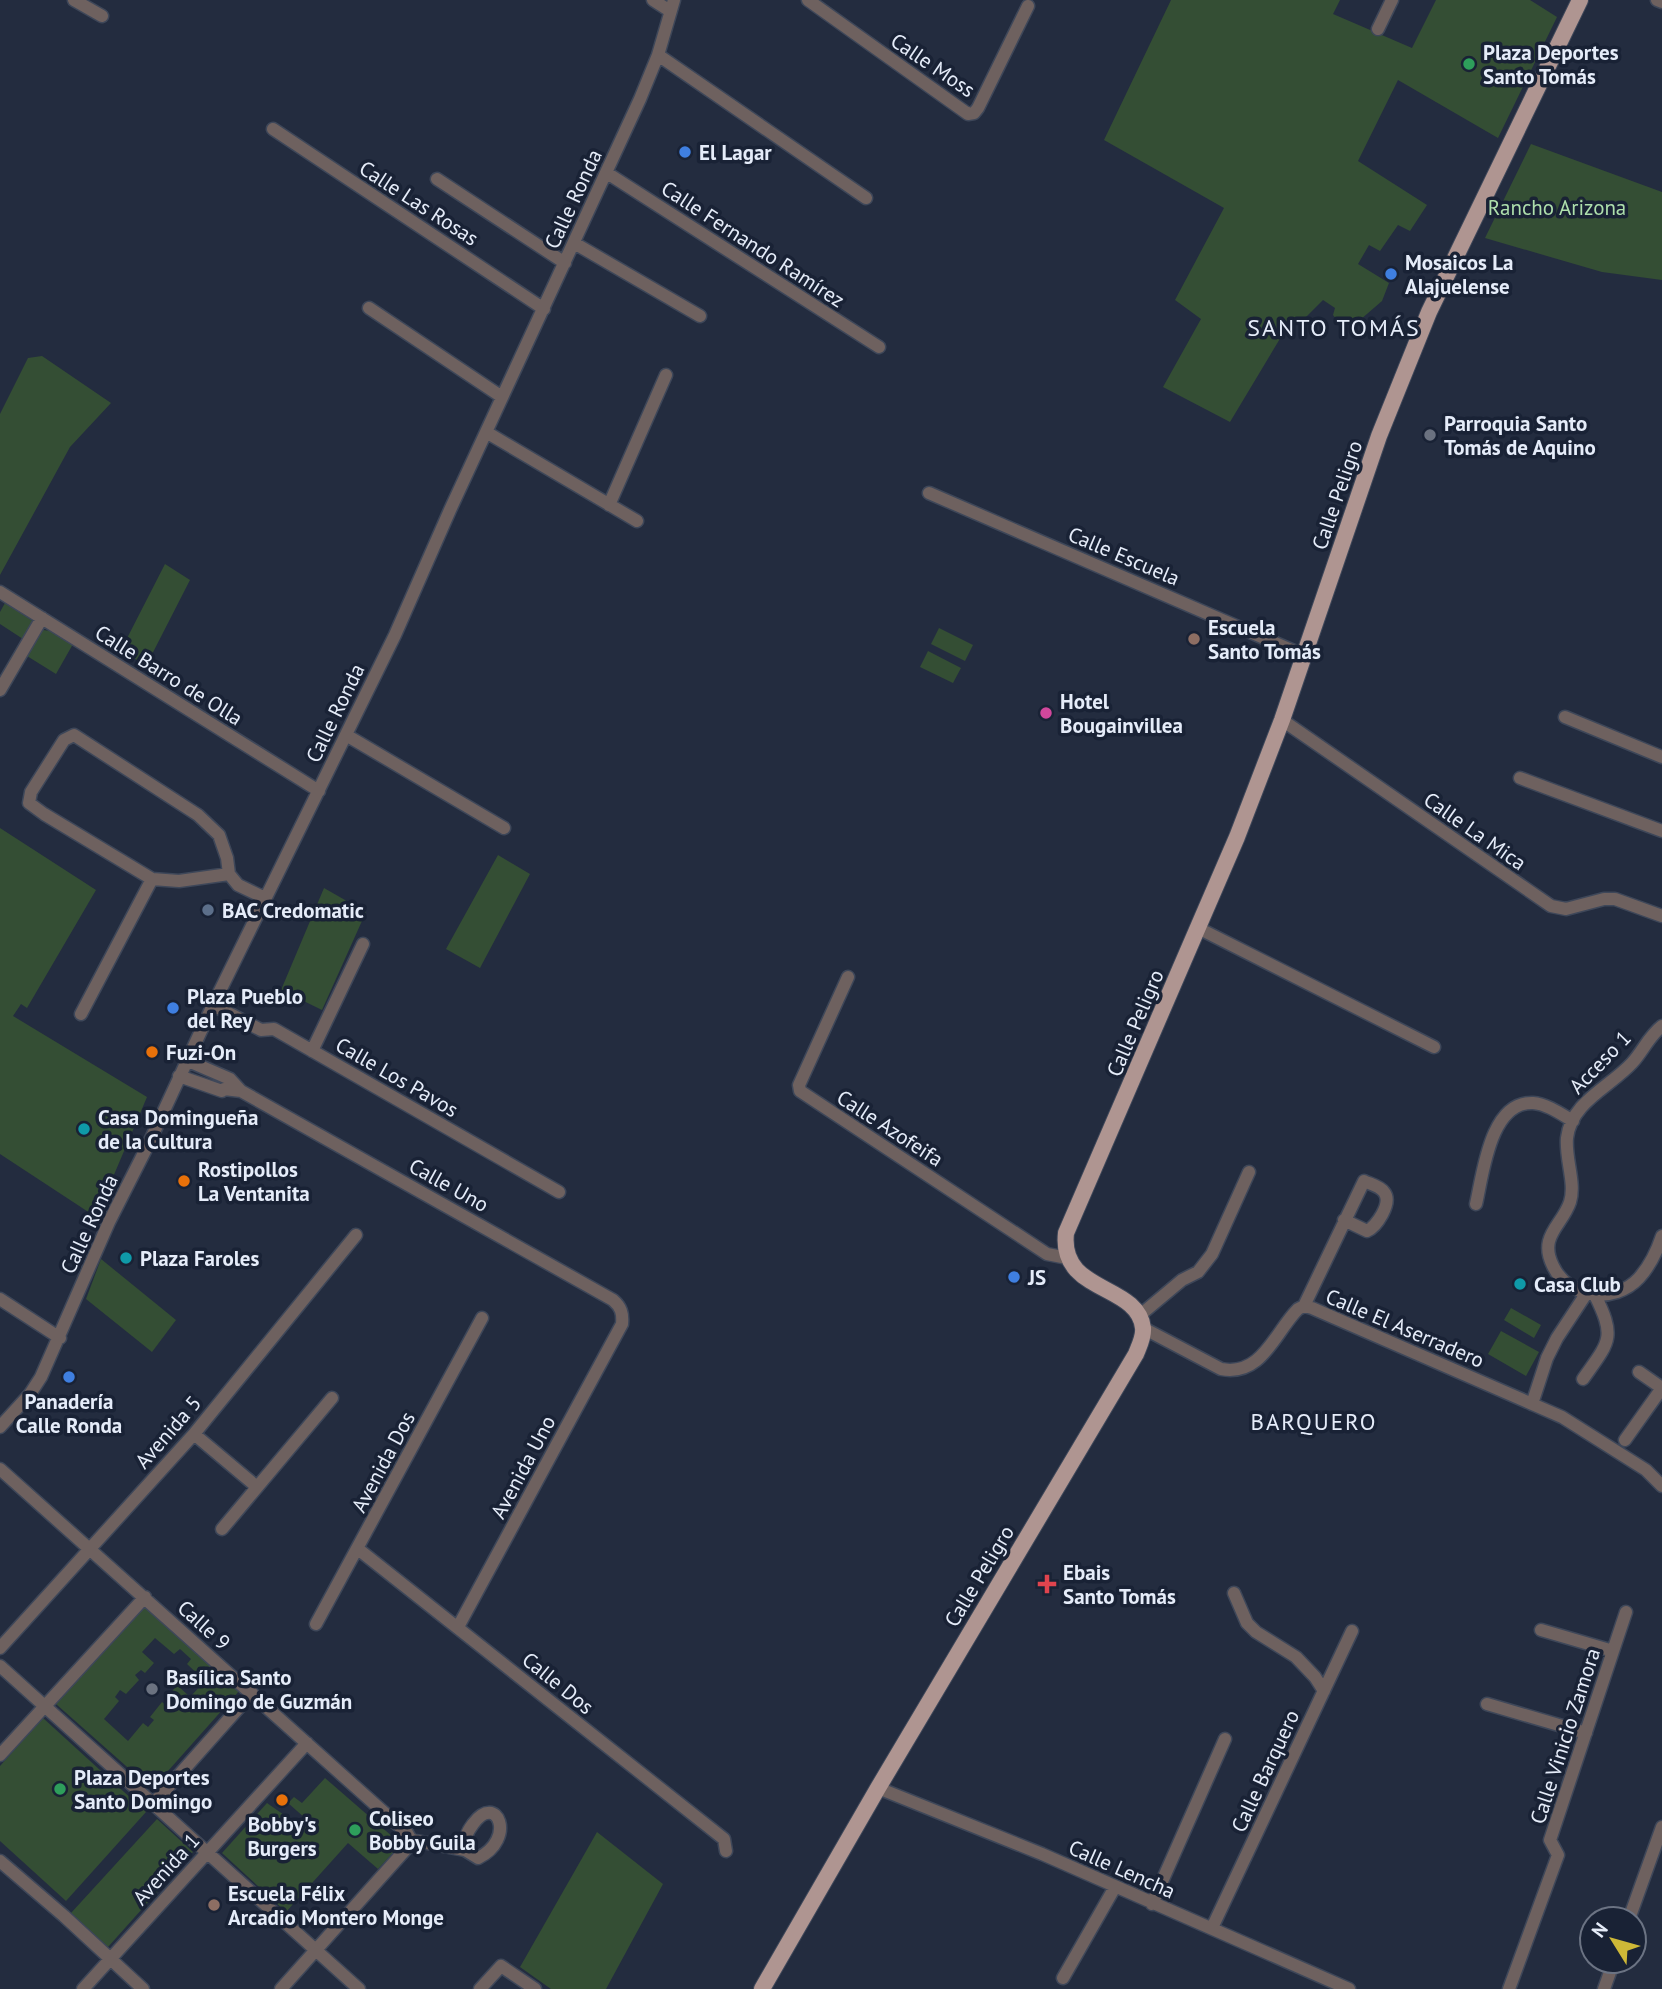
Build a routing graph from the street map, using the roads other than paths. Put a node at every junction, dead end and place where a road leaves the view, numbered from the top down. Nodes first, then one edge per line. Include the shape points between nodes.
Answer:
1 (74, 0) edge
2 (653, 0) edge
3 (808, 0) edge
4 (1392, 0) edge
5 (1580, 0) edge
6 (672, 6) edge
7 (1028, 6) dead end
8 (102, 16) dead end
9 (1378, 29) dead end
10 (657, 55) junction
11 (272, 130) dead end
12 (607, 173) junction
13 (437, 179) dead end
14 (866, 198) dead end
15 (574, 243) junction
16 (565, 263) junction
17 (369, 308) dead end
18 (544, 309) junction
19 (700, 316) dead end
20 (879, 347) dead end
21 (666, 375) dead end
22 (502, 397) junction
23 (486, 432) junction
24 (929, 493) dead end
25 (608, 505) junction
26 (637, 521) dead end
27 (0, 592) edge
28 (42, 618) junction
29 (1303, 655) junction
30 (0, 690) edge
31 (1565, 717) dead end
32 (1282, 720) junction
33 (346, 736) junction
34 (1662, 757) edge
35 (1520, 778) dead end
36 (319, 791) junction
37 (503, 828) dead end
38 (1662, 831) edge
39 (229, 874) junction
40 (152, 879) junction
41 (265, 898) junction
42 (1662, 916) edge
43 (1198, 928) junction
44 (363, 944) dead end
45 (848, 977) dead end
46 (213, 1005) junction
47 (81, 1014) dead end
48 (1662, 1026) edge
49 (1434, 1047) dead end
50 (312, 1051) junction
51 (186, 1060) junction
52 (179, 1076) junction
53 (242, 1090) junction
54 (1573, 1121) junction
55 (1249, 1172) dead end
56 (559, 1192) dead end
57 (1476, 1204) dead end
58 (1344, 1220) dead end
59 (356, 1235) dead end
60 (1662, 1236) edge
61 (1067, 1258) junction
62 (1591, 1294) junction
63 (0, 1299) edge
64 (1304, 1306) junction
65 (482, 1318) dead end
66 (1141, 1322) junction
67 (622, 1324) joint
68 (60, 1338) junction
69 (1639, 1372) dead end
70 (1583, 1379) dead end
71 (1662, 1388) edge
72 (332, 1398) dead end
73 (1532, 1404) junction
74 (0, 1427) edge
75 (194, 1434) junction
76 (1625, 1440) dead end
77 (0, 1468) edge
78 (1662, 1486) edge
79 (257, 1487) junction
80 (222, 1530) dead end
81 (90, 1549) junction
82 (358, 1549) junction
83 (1234, 1593) dead end
84 (145, 1597) junction
85 (1626, 1612) dead end
86 (316, 1624) dead end
87 (457, 1628) junction
88 (1541, 1630) dead end
89 (1352, 1631) dead end
90 (0, 1648) edge
91 (1613, 1651) junction
92 (0, 1666) edge
93 (1324, 1691) junction
94 (252, 1693) junction
95 (1487, 1704) dead end
96 (46, 1705) junction
97 (1586, 1733) junction
98 (1225, 1739) dead end
99 (307, 1743) junction
100 (0, 1755) edge
101 (878, 1788) junction
102 (153, 1803) junction
103 (1662, 1827) edge
104 (411, 1840) junction
105 (465, 1850) dead end
106 (208, 1851) junction
107 (726, 1851) dead end
108 (0, 1863) edge
109 (1115, 1887) junction
110 (1152, 1904) junction
111 (1634, 1905) edge
112 (1212, 1928) junction
113 (317, 1950) junction
114 (110, 1958) junction
115 (1063, 1978) dead end
116 (83, 1989) edge
117 (144, 1989) edge
118 (281, 1989) edge
119 (359, 1989) edge
120 (480, 1989) edge
121 (535, 1989) edge
122 (762, 1989) edge
123 (1349, 1989) edge
124 (1509, 1989) edge

1 - 8 street
2 - 6 street
3 - 7 street, Calle Moss via 968,114 978,108
4 - 9 street
5 - 29 main road, Calle Peligro via 1429,312 1379,436
6 - 10 street, Calle Ronda
10 - 12 street, Calle Ronda
10 - 14 street
11 - 18 street, Calle Las Rosas
12 - 15 street, Calle Ronda
12 - 20 street, Calle Fernando Ramírez
13 - 16 street
15 - 16 street, Calle Ronda
15 - 19 street
16 - 18 street, Calle Ronda
17 - 22 street
18 - 22 street, Calle Ronda
21 - 25 street
22 - 23 street, Calle Ronda
23 - 25 street
23 - 33 street, Calle Ronda
24 - 29 street, Calle Escuela
25 - 26 street
27 - 28 street, Calle Barro de Olla
28 - 30 street
28 - 36 street, Calle Barro de Olla
29 - 32 main road, Calle Peligro
31 - 34 street
32 - 42 street, Calle La Mica via 1550,905 1566,909 1615,899
32 - 43 main road, Calle Peligro
33 - 36 street, Calle Ronda
33 - 37 street
35 - 38 street
36 - 41 street, Calle Ronda
39 - 40 street via 179,881
39 - 40 street via 219,835 198,814 74,736 64,740 31,792 29,803
39 - 41 street via 238,885
40 - 47 street
41 - 46 street, Calle Ronda
43 - 49 street
43 - 61 main road, Calle Peligro via 1066,1233
44 - 50 street
45 - 61 street, Calle Azofeifa via 800,1091 1047,1254
46 - 50 street, Calle Los Pavos via 261,1030 274,1029
46 - 51 street, Calle Ronda
48 - 54 street, Acceso 1 via 1632,1063 1584,1104
50 - 56 street, Calle Los Pavos
51 - 52 street, Calle Ronda
51 - 53 street, Calle Uno via 230,1079
52 - 53 street, Calle Uno via 222,1091
52 - 68 street, Calle Ronda
53 - 67 street, Calle Uno via 613,1300 623,1315
54 - 57 street via 1535,1103 1510,1110 1495,1132
54 - 62 street, Acceso 1 via 1566,1149 1570,1202 1552,1232 1549,1253 1559,1276 1576,1290
55 - 66 street via 1212,1254
58 - 64 street
59 - 75 street, Avenida 5
60 - 62 street via 1639,1278 1619,1292
61 - 66 main road via 1073,1268 1122,1300
62 - 70 street via 1609,1337
62 - 73 street via 1557,1338
63 - 68 street
64 - 66 street, Calle El Aserradero via 1256,1361 1234,1372 1221,1369
64 - 73 street, Calle El Aserradero
65 - 82 street, Avenida Dos
66 - 101 main road, Calle Peligro via 1143,1338 1136,1354
67 - 87 street, Avenida Uno
68 - 74 street, Calle Ronda via 36,1386
69 - 71 street
71 - 76 street
72 - 79 street
73 - 78 street, Calle El Aserradero via 1619,1452
75 - 79 street
75 - 81 street, Avenida 5
77 - 81 street, Calle 9
79 - 80 street
81 - 84 street, Calle 9
81 - 90 street, Avenida 5
82 - 86 street, Avenida Dos
82 - 87 street, Calle Dos
83 - 93 street via 1247,1623 1305,1664
84 - 94 street, Calle 9
84 - 96 street
85 - 91 street, Calle Vinicio Zamora
87 - 107 street, Calle Dos via 724,1839
88 - 91 street
89 - 93 street, Calle Barquero
91 - 97 street, Calle Vinicio Zamora
92 - 96 street
93 - 112 street, Calle Barquero
94 - 99 street, Calle 9
94 - 102 street
95 - 97 street
96 - 100 street
96 - 102 street
97 - 124 street, Calle Vinicio Zamora via 1550,1840 1558,1855
98 - 110 street
99 - 104 street, Calle 9
99 - 106 street, Avenida 1
101 - 109 street, Calle Lencha
101 - 122 main road, Calle Peligro
102 - 106 street
103 - 111 street
104 - 105 street
104 - 113 street
106 - 113 street
106 - 114 street, Avenida 1
108 - 114 street
109 - 110 street, Calle Lencha
109 - 115 street
110 - 112 street, Calle Lencha
112 - 123 street, Calle Lencha
113 - 118 street
113 - 119 street
114 - 116 street, Avenida 1
114 - 117 street
120 - 121 street via 501,1966

